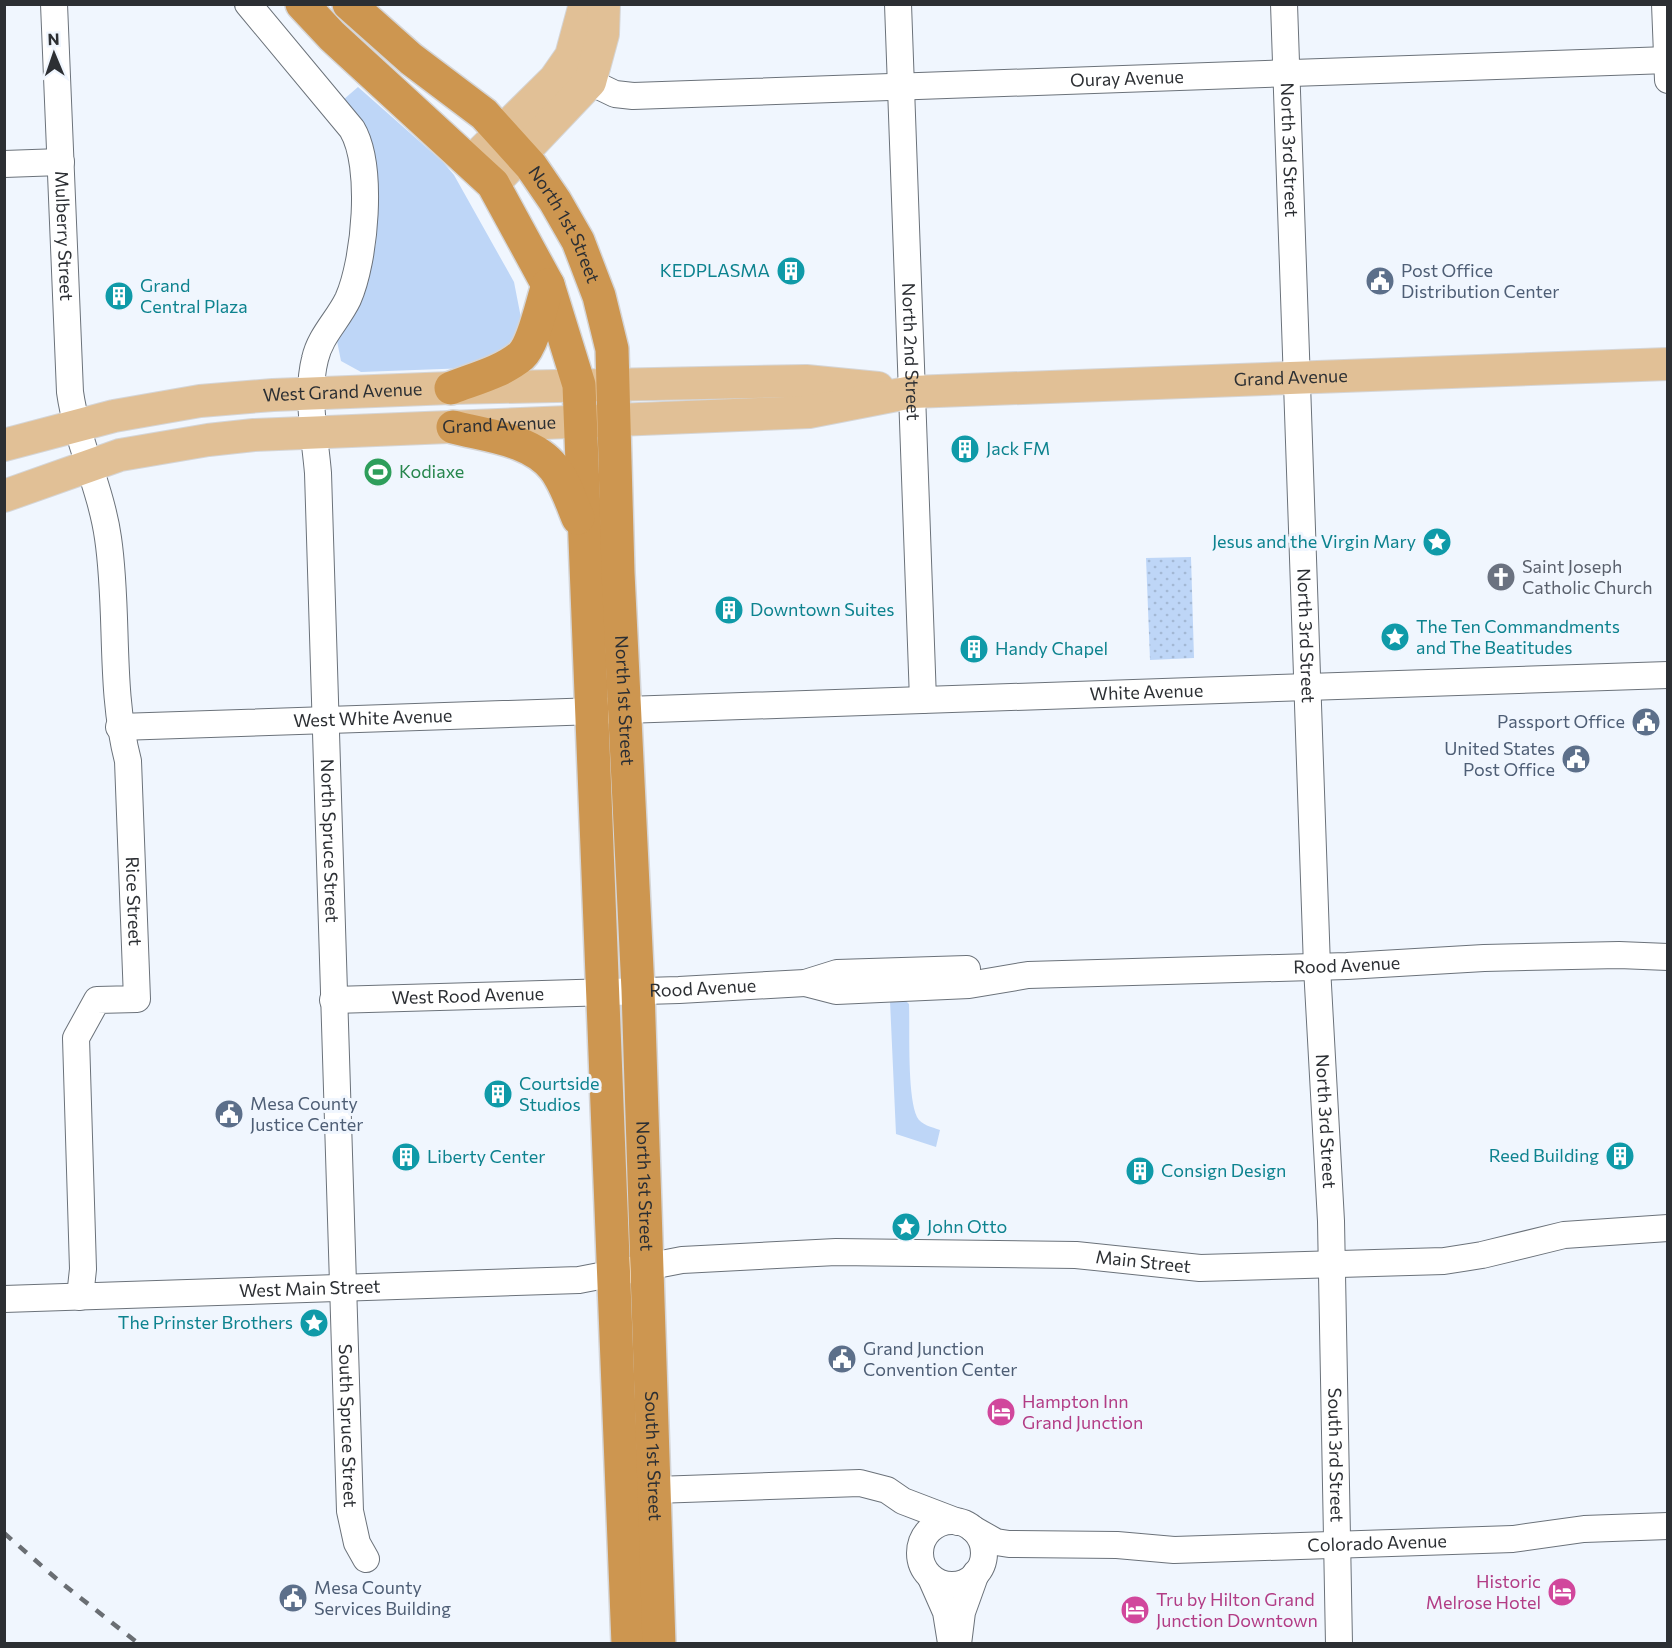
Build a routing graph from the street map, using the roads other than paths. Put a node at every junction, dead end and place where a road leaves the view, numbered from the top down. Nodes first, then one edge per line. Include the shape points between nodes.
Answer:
1 (54, 4) edge
2 (248, 4) edge
3 (302, 4) edge
4 (349, 4) edge
5 (585, 4) edge
6 (604, 4) edge
7 (898, 4) edge
8 (1284, 4) edge
9 (1665, 4) edge
10 (1667, 67) edge
11 (1287, 74) junction
12 (590, 82) junction
13 (901, 87) junction
14 (500, 132) junction
15 (521, 156) junction
16 (61, 162) junction
17 (4, 164) edge
18 (482, 173) junction
19 (548, 285) junction
20 (1668, 364) edge
21 (1298, 378) junction
22 (579, 385) junction
23 (612, 385) junction
24 (451, 388) junction
25 (912, 392) junction
26 (312, 394) junction
27 (613, 420) junction
28 (580, 422) junction
29 (75, 424) junction
30 (453, 427) junction
31 (315, 433) junction
32 (4, 445) edge
33 (88, 465) junction
34 (4, 496) edge
35 (585, 533) junction
36 (1668, 675) edge
37 (1308, 687) junction
38 (923, 700) junction
39 (625, 710) junction
40 (591, 711) junction
41 (326, 720) junction
42 (119, 727) junction
43 (1668, 957) edge
44 (1317, 967) junction
45 (601, 990) junction
46 (638, 990) junction
47 (333, 1000) junction
48 (1668, 1228) edge
49 (1332, 1265) junction
50 (648, 1267) junction
51 (615, 1274) junction
52 (342, 1288) junction
53 (80, 1297) junction
54 (4, 1299) edge
55 (654, 1490) junction
56 (903, 1501) junction
57 (966, 1526) junction
58 (1668, 1526) edge
59 (1336, 1545) junction
60 (1085, 1546) junction
61 (920, 1549) junction
62 (366, 1559) dead end
63 (978, 1571) junction
64 (931, 1578) junction
65 (628, 1644) edge
66 (659, 1644) edge
67 (951, 1644) edge
68 (958, 1644) edge
69 (1339, 1644) edge

1 - 16 street, Mulberry Street
2 - 26 street, North Spruce Street via 352,129 362,154 365,226 354,284 320,342
3 - 18 highway
4 - 14 highway, North 1st Street via 484,114
5 - 14 main road via 571,56 555,78
6 - 12 main road, North 1st Street via 603,34
7 - 13 street, North 2nd Street
8 - 11 street, North 3rd Street
9 - 10 street
10 - 11 street, Ouray Avenue
11 - 13 street, Ouray Avenue
11 - 21 street, North 3rd Street
12 - 13 street, Ouray Avenue via 615,94 633,96
12 - 15 main road, North 1st Street
13 - 25 street, North 2nd Street
14 - 15 highway, North 1st Street
14 - 18 main road
15 - 18 main road, North 1st Street
15 - 23 highway, North 1st Street via 555,201 578,241 606,320 612,349
16 - 17 street
16 - 29 street, Mulberry Street via 70,392
18 - 19 highway, North 1st Street
19 - 22 highway, North 1st Street
19 - 24 highway via 521,355 493,372
20 - 21 main road, Grand Avenue
21 - 25 main road, Grand Avenue
21 - 37 street, North 3rd Street
22 - 23 main road, West Grand Avenue
22 - 24 main road, West Grand Avenue
22 - 28 highway, North 1st Street
23 - 25 main road, Grand Avenue via 806,381
23 - 27 highway, North 1st Street
24 - 26 main road, West Grand Avenue
25 - 27 main road, Grand Avenue via 809,412
25 - 38 street, North 2nd Street
26 - 29 main road, West Grand Avenue via 200,401
26 - 31 street, North Spruce Street
27 - 28 main road, Grand Avenue
27 - 39 highway, North 1st Street
28 - 30 main road, Grand Avenue
28 - 35 highway, North 1st Street
29 - 32 main road, West Grand Avenue
29 - 33 street, Mulberry Street
30 - 31 main road, Grand Avenue
30 - 35 highway via 522,444 541,455 561,479
31 - 33 main road, Grand Avenue via 208,440 120,455
31 - 41 street, North Spruce Street
33 - 34 main road, Grand Avenue
33 - 42 street, Rice Street via 108,536
35 - 40 highway, North 1st Street
36 - 37 street, White Avenue
37 - 38 street, White Avenue
37 - 44 street, North 3rd Street
38 - 39 street, White Avenue
39 - 40 street, West White Avenue
39 - 46 highway, North 1st Street
40 - 41 street, West White Avenue
40 - 45 highway, North 1st Street
41 - 42 street, West White Avenue
41 - 47 street, North Spruce Street
42 - 53 street, Rice Street via 128,761 137,999 97,1000 76,1038 83,1269
43 - 44 street, Rood Avenue via 1484,958
44 - 46 street, Rood Avenue via 1028,975 969,985 836,991 805,982
44 - 49 street, North 3rd Street
45 - 46 street, Rood Avenue
45 - 47 street, West Rood Avenue
45 - 51 highway, North 1st Street
46 - 50 highway, North 1st Street
47 - 52 street, North Spruce Street
48 - 49 street, Main Street via 1564,1235 1444,1261
49 - 50 street, Main Street via 1200,1268 1076,1255 885,1251 682,1260
49 - 59 street, South 3rd Street
50 - 51 street, Main Street
50 - 55 highway, South 1st Street
51 - 52 street, West Main Street via 579,1280
51 - 65 highway, South 1st Street
52 - 53 street, West Main Street
52 - 62 street, South Spruce Street via 350,1510 357,1543
53 - 54 street, West Main Street
55 - 56 street, Colorado Avenue via 850,1482 877,1486
55 - 66 highway, South 1st Street
56 - 57 street, Colorado Avenue
56 - 61 street via 915,1525
57 - 60 street, Colorado Avenue via 996,1542
57 - 61 street via 944,1522 923,1538
57 - 63 street via 983,1547
58 - 59 street, Colorado Avenue via 1584,1529 1513,1539
59 - 60 street, Colorado Avenue via 1174,1550
59 - 69 street, South 3rd Street
60 - 63 street, Colorado Avenue via 1061,1556 1010,1560
61 - 64 street via 921,1563
63 - 64 street via 966,1582 953,1585
63 - 68 street via 962,1612
64 - 67 street via 946,1612

